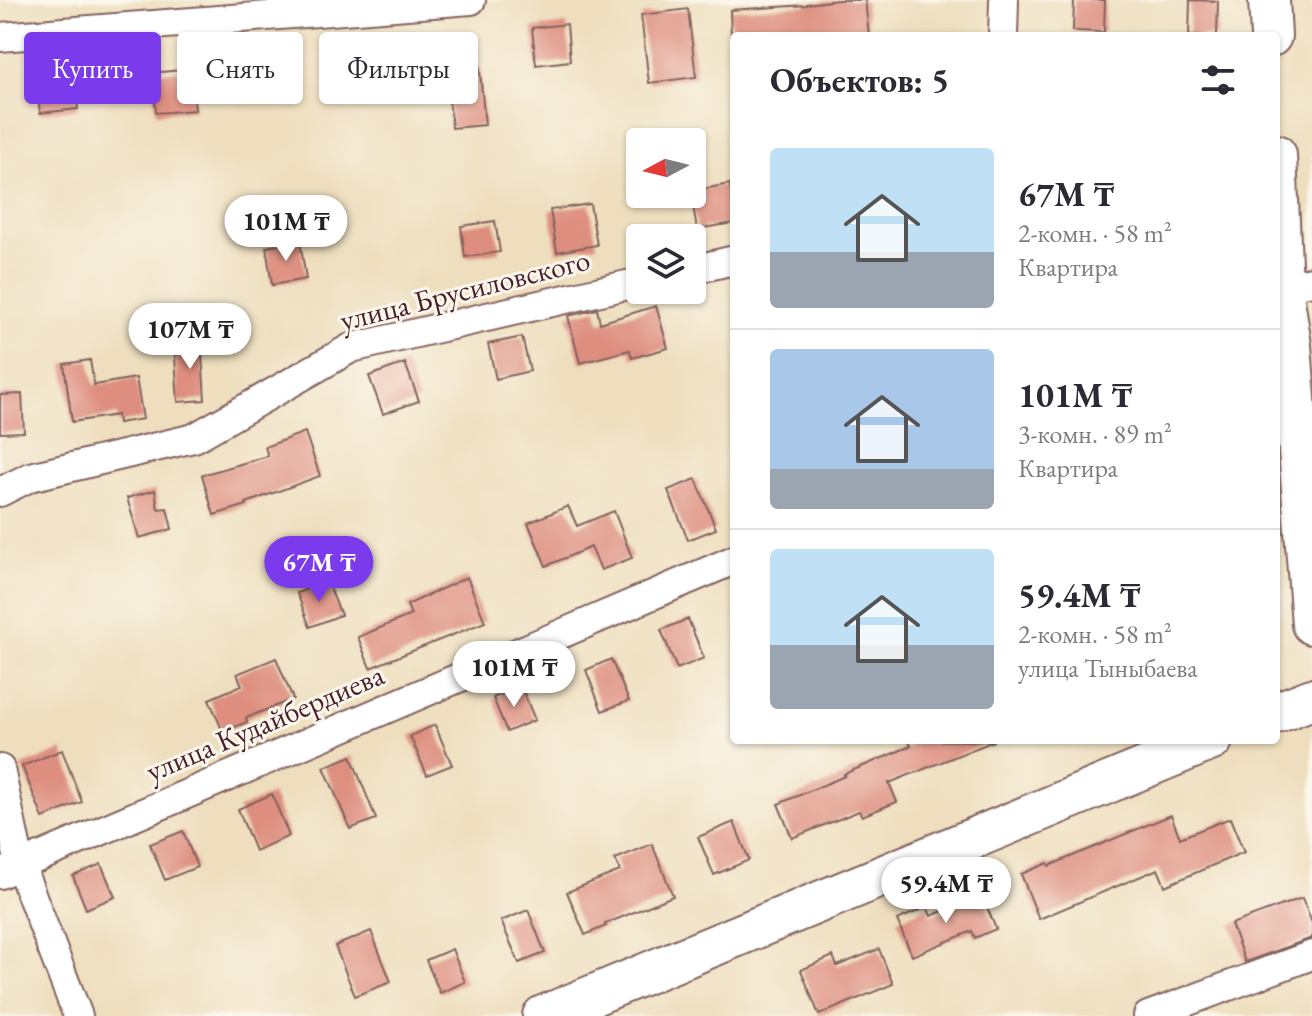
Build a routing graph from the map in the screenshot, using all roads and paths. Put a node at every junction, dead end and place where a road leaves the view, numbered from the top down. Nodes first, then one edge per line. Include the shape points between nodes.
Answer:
1 (471, 0) edge
2 (1004, 0) edge
3 (1269, 0) edge
4 (1003, 32) edge
5 (1271, 32) edge
6 (0, 37) edge
7 (1280, 180) edge
8 (730, 261) edge
9 (706, 267) edge
10 (1297, 284) edge
11 (626, 285) edge
12 (1283, 347) edge
13 (0, 492) edge
14 (730, 562) edge
15 (1312, 624) edge
16 (1312, 699) edge
17 (1280, 711) edge
18 (1202, 744) edge
19 (0, 769) edge
20 (10, 869) edge
21 (1312, 955) edge
22 (78, 1016) edge
23 (543, 1016) edge
24 (1148, 1016) edge

1 - 6 street
2 - 4 street
3 - 5 street
7 - 10 street
8 - 9 street
10 - 12 street
11 - 13 street, улица Брусиловского via 351,348 194,438 30,477
12 - 15 street
14 - 20 street, улица Кудайбердиева
16 - 17 street
18 - 23 street
19 - 20 street
20 - 22 street
21 - 24 street

